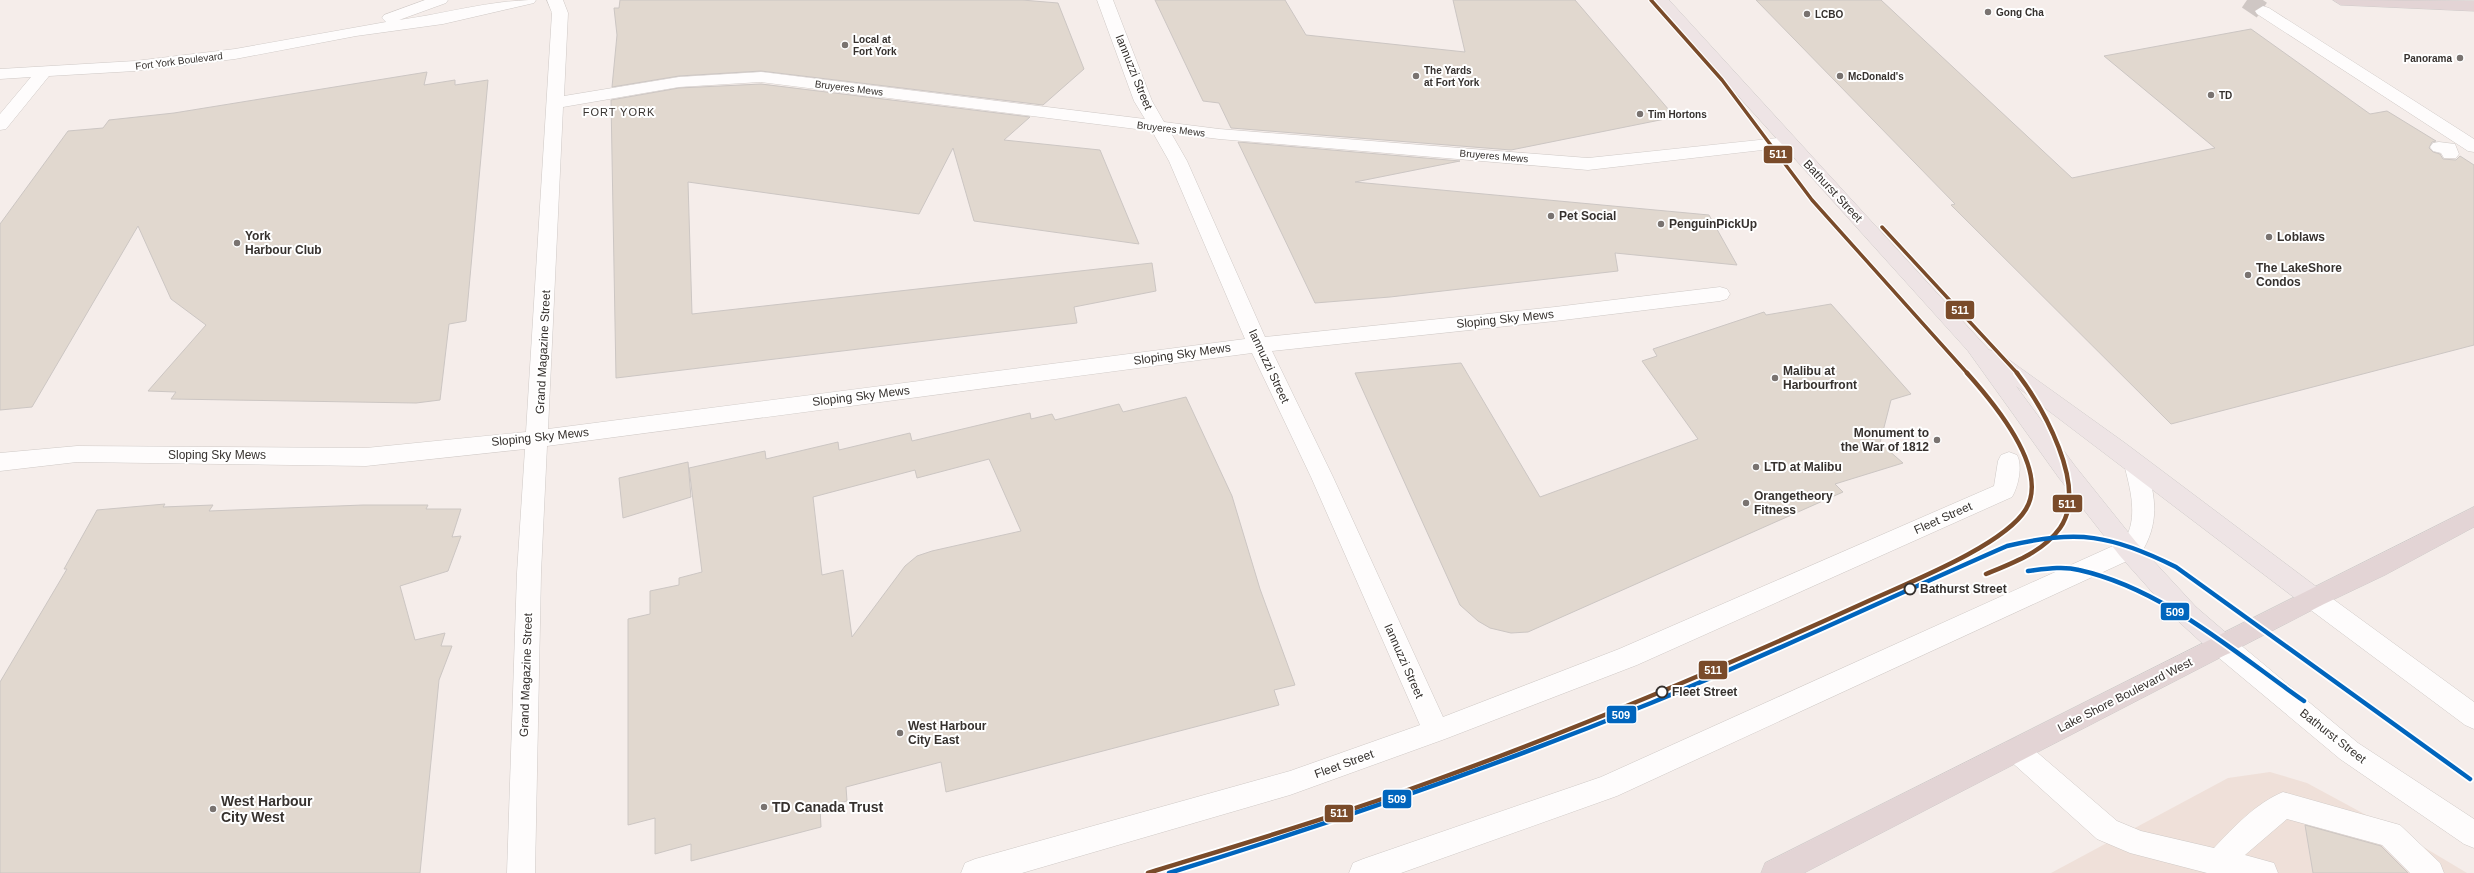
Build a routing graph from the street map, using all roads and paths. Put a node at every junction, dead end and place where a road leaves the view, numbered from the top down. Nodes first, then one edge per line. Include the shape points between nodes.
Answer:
1 (440, 0) edge
2 (528, 0) edge
3 (555, 0) edge
4 (1105, 0) edge
5 (1660, 0) edge
6 (2342, 0) edge
7 (2474, 6) edge
8 (2263, 11) tunnel mouth
9 (356, 32) junction
10 (43, 73) junction
11 (0, 74) edge
12 (556, 104) junction
13 (0, 125) edge
14 (1156, 127) junction
15 (1788, 142) junction
16 (2472, 145) edge
17 (2446, 150) dead end
18 (1720, 294) dead end
19 (1258, 344) junction
20 (1975, 346) junction
21 (538, 439) junction
22 (2010, 461) dead end
23 (0, 462) edge
24 (2135, 464) junction
25 (2474, 516) edge
26 (2128, 549) junction
27 (2313, 598) junction
28 (2222, 645) junction
29 (2474, 717) edge
30 (1436, 732) junction
31 (2016, 750) junction
32 (2474, 835) edge
33 (2224, 867) edge
34 (520, 873) edge
35 (975, 873) edge
36 (1363, 873) edge
37 (1776, 873) edge
38 (2264, 873) edge
39 (2430, 873) edge

1 - 9 street, Fort York Boulevard
2 - 9 street, Fort York Boulevard via 443,19
3 - 12 street, Grand Magazine Street via 560,13
4 - 14 street, Iannuzzi Street
5 - 15 main road, Bathurst Street
6 - 7 highway
8 - 16 street
9 - 10 street, Fort York Boulevard via 235,54 135,66
10 - 11 street, Fort York Boulevard
10 - 13 street
12 - 14 street, Bruyeres Mews via 679,82 761,77
12 - 21 street, Grand Magazine Street
14 - 15 street, Bruyeres Mews via 1588,164
14 - 19 street, Iannuzzi Street via 1178,161
15 - 20 main road, Bathurst Street
16 - 17 street
18 - 19 street, Sloping Sky Mews via 1556,314
19 - 21 street, Sloping Sky Mews
19 - 30 street, Iannuzzi Street via 1322,478
20 - 24 main road, Bathurst Street
20 - 26 main road, Bathurst Street via 2067,472
21 - 23 street, Sloping Sky Mews via 366,457 77,454
21 - 34 street, Grand Magazine Street via 529,573
22 - 30 street, Fleet Street via 2004,491 1628,657
24 - 26 street via 2143,503 2143,521 2138,541
24 - 27 main road, Bathurst Street
25 - 27 highway, Lake Shore Boulevard West via 2377,568
26 - 28 main road, Bathurst Street via 2187,614
26 - 36 street via 1607,787
27 - 28 highway, Lake Shore Boulevard West
27 - 29 street, Bathurst Street
28 - 31 highway, Lake Shore Boulevard West
28 - 32 street, Bathurst Street via 2349,751
30 - 35 street, Fleet Street via 1290,783
31 - 33 street via 2108,830 2140,844
31 - 37 highway, Lake Shore Boulevard West
33 - 38 street
33 - 39 street via 2245,835 2283,805 2390,834

